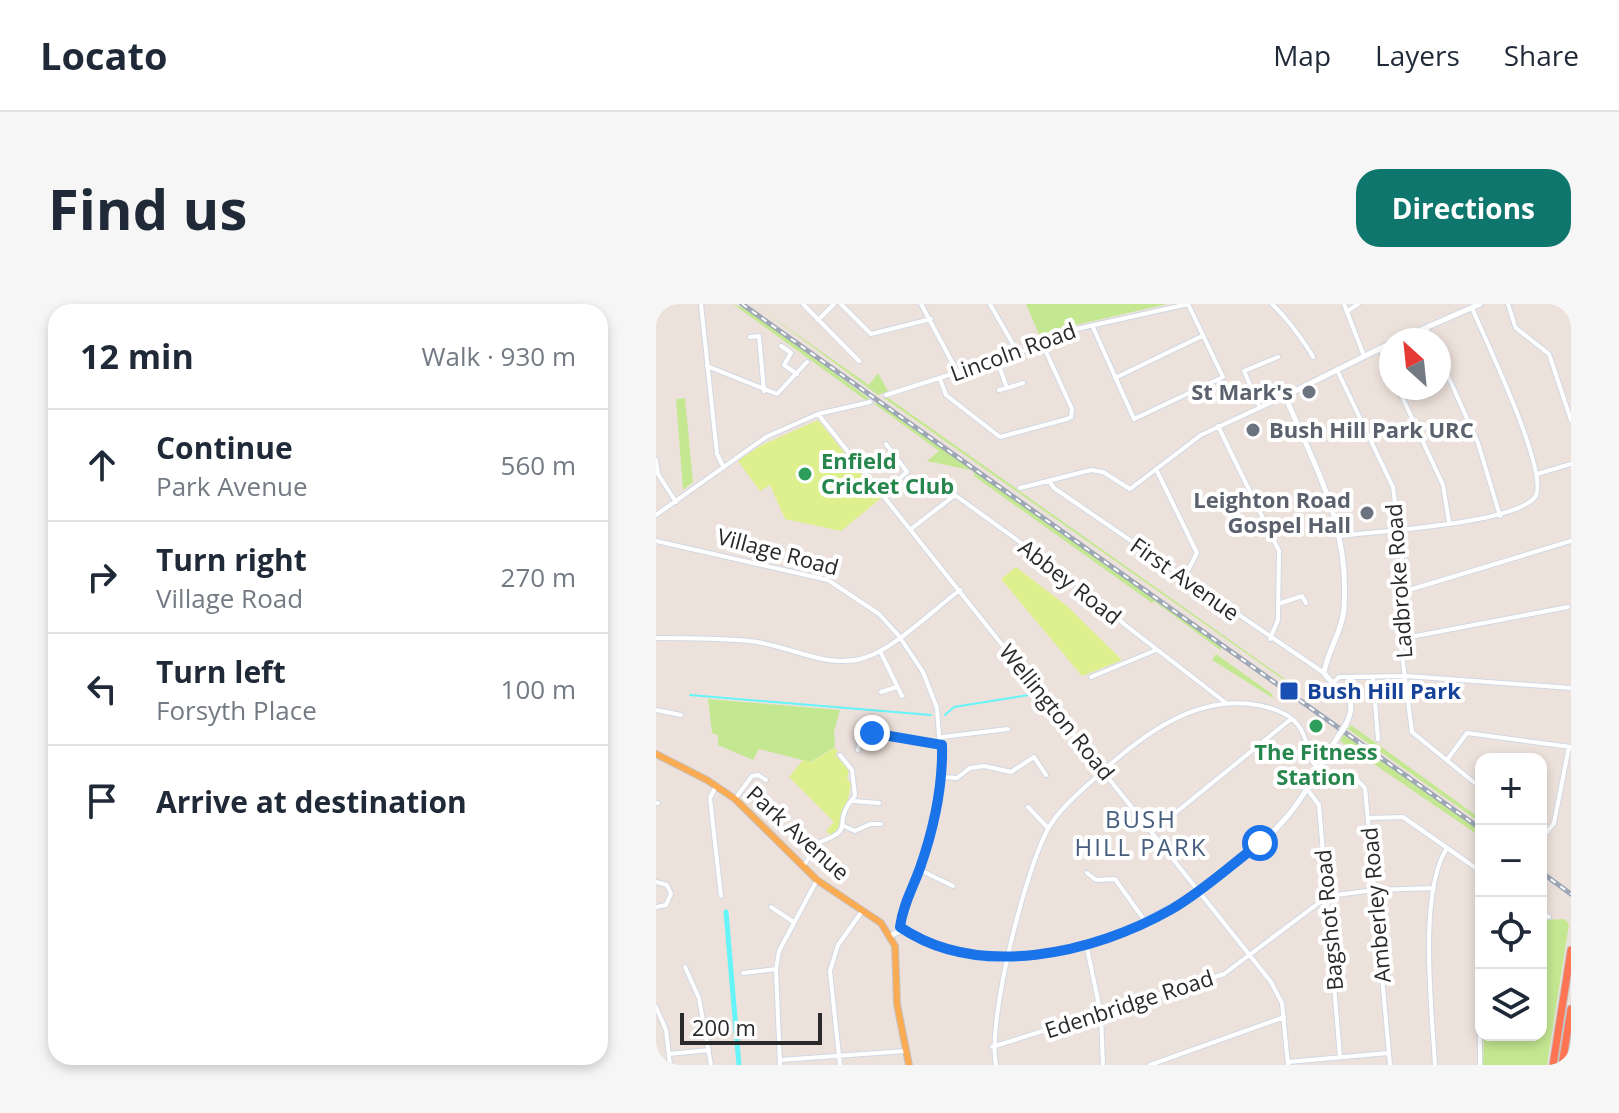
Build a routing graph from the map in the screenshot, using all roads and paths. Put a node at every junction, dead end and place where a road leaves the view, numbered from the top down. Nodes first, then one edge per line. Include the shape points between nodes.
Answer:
1 (701, 304) edge
2 (803, 304) edge
3 (834, 304) edge
4 (841, 304) edge
5 (921, 304) edge
6 (990, 304) edge
7 (1188, 304) edge
8 (1272, 304) edge
9 (1344, 304) edge
10 (1358, 304) edge
11 (1480, 304) edge
12 (1508, 304) edge
13 (1472, 308) junction
14 (1349, 310) junction
15 (931, 319) junction
16 (818, 320) junction
17 (1092, 325) junction
18 (1431, 328) edge
19 (1202, 336) junction
20 (750, 337) dead end
21 (1042, 342) junction
22 (781, 346) dead end
23 (1379, 348) edge
24 (1018, 353) junction
25 (1364, 356) junction
26 (1278, 357) dead end
27 (1313, 357) dead end
28 (997, 360) junction
29 (859, 361) dead end
30 (807, 362) dead end
31 (707, 366) junction
32 (1337, 370) junction
33 (958, 373) junction
34 (797, 374) junction
35 (1115, 378) junction
36 (940, 379) junction
37 (1023, 383) dead end
38 (1451, 383) edge
39 (1007, 388) junction
40 (999, 390) dead end
41 (764, 391) junction
42 (886, 395) dead end
43 (1285, 396) junction
44 (1404, 400) edge
45 (870, 402) dead end
46 (1260, 408) junction
47 (818, 414) junction
48 (1571, 420) edge
49 (1218, 426) junction
50 (886, 444) dead end
51 (656, 460) edge
52 (1571, 464) edge
53 (723, 466) junction
54 (1156, 469) junction
55 (1537, 474) junction
56 (1049, 481) junction
57 (1020, 488) dead end
58 (883, 492) junction
59 (676, 502) junction
60 (656, 515) edge
61 (1500, 516) junction
62 (1449, 522) junction
63 (911, 529) junction
64 (1400, 529) junction
65 (1339, 536) junction
66 (656, 541) edge
67 (1571, 541) edge
68 (1184, 578) junction
69 (960, 590) junction
70 (1399, 593) junction
71 (1571, 601) edge
72 (1306, 603) dead end
73 (1278, 604) junction
74 (1570, 610) edge
75 (899, 636) junction
76 (656, 638) edge
77 (1270, 639) junction
78 (1400, 639) junction
79 (1157, 650) junction
80 (880, 651) junction
81 (1324, 673) junction
82 (1406, 676) junction
83 (1094, 677) dead end
84 (1373, 677) junction
85 (1333, 683) junction
86 (897, 687) junction
87 (1571, 688) edge
88 (881, 692) dead end
89 (902, 696) dead end
90 (1227, 704) junction
91 (656, 710) edge
92 (681, 715) dead end
93 (1291, 719) junction
94 (1008, 729) dead end
95 (942, 737) junction
96 (1378, 739) dead end
97 (942, 745) junction
98 (1570, 747) edge
99 (858, 750) dead end
100 (656, 754) edge
101 (840, 755) dead end
102 (1447, 760) junction
103 (1320, 769) junction
104 (1103, 770) junction
105 (1328, 774) dead end
106 (1046, 775) dead end
107 (942, 777) junction
108 (766, 780) dead end
109 (1475, 783) edge
110 (716, 786) junction
111 (1307, 789) junction
112 (735, 799) junction
113 (853, 801) junction
114 (879, 803) dead end
115 (1028, 807) dead end
116 (1368, 818) junction
117 (881, 824) dead end
118 (844, 826) junction
119 (1048, 828) junction
120 (1153, 831) junction
121 (1547, 832) edge
122 (1447, 848) junction
123 (803, 867) junction
124 (1475, 868) edge
125 (920, 870) junction
126 (1087, 873) dead end
127 (817, 880) junction
128 (656, 882) edge
129 (953, 886) dead end
130 (1434, 888) junction
131 (1200, 890) junction
132 (1375, 890) junction
133 (721, 896) dead end
134 (1328, 896) junction
135 (1480, 897) edge
136 (656, 907) edge
137 (771, 907) dead end
138 (863, 910) junction
139 (792, 921) junction
140 (1146, 922) junction
141 (901, 930) junction
142 (890, 936) junction
143 (1086, 943) junction
144 (1571, 950) edge
145 (1251, 956) junction
146 (1008, 957) junction
147 (685, 967) dead end
148 (776, 969) junction
149 (743, 973) dead end
150 (656, 1007) edge
151 (1571, 1009) edge
152 (1101, 1015) junction
153 (1285, 1017) junction
154 (992, 1047) junction
155 (709, 1050) junction
156 (905, 1051) junction
157 (1388, 1053) junction
158 (669, 1054) junction
159 (839, 1057) junction
160 (1340, 1057) junction
161 (780, 1062) edge
162 (1288, 1063) edge
163 (670, 1065) edge
164 (711, 1065) edge
165 (840, 1065) edge
166 (909, 1065) edge
167 (996, 1065) edge
168 (1103, 1065) edge
169 (1150, 1065) edge
170 (1390, 1065) edge
171 (1435, 1065) edge
172 (1480, 1065) edge
173 (1553, 1065) edge
174 (1562, 1065) edge

1 - 31 street
2 - 16 street
3 - 16 street
4 - 15 street via 871,334
5 - 15 street
6 - 24 street
7 - 17 street, Lincoln Road
7 - 19 street
8 - 27 street
9 - 14 street
10 - 14 street
11 - 13 street
12 - 48 street via 1516,327 1549,354
13 - 18 street
13 - 55 street via 1512,399
14 - 25 street
15 - 33 street
16 - 29 street
17 - 21 street, Lincoln Road
17 - 35 street
19 - 35 street
19 - 35 street via 1223,377 1136,418
20 - 41 street via 759,336
21 - 24 street, Lincoln Road
21 - 36 street via 1072,409 1067,419 1000,437 946,395
22 - 34 street via 791,353 784,365
23 - 25 street
24 - 28 street, Lincoln Road
25 - 32 street
26 - 46 street via 1244,371
28 - 33 street, Lincoln Road
28 - 39 street
30 - 34 street
31 - 41 street
31 - 53 street via 717,454
32 - 43 street
32 - 64 street, Ladbroke Road via 1393,487
33 - 36 street, Lincoln Road
34 - 41 street via 777,394
36 - 42 street, Lincoln Road
37 - 39 street
38 - 61 street via 1478,443
39 - 40 street
43 - 46 street
43 - 65 street via 1330,496
44 - 62 street via 1443,485
45 - 47 street
46 - 49 street
47 - 53 street
47 - 58 street, Wellington Road
49 - 54 street
49 - 73 street via 1279,551
50 - 58 street via 907,472
51 - 59 street via 658,474
52 - 55 street
53 - 59 street
54 - 56 street via 1130,489 1098,470
54 - 68 street via 1197,553
55 - 61 street via 1535,498
56 - 57 street
56 - 68 street, First Avenue
58 - 63 street, Wellington Road
59 - 60 street
61 - 62 street
62 - 64 street
63 - 69 street, Wellington Road
63 - 79 street, Abbey Road via 955,495 1100,600
64 - 65 street
64 - 70 street, Ladbroke Road
65 - 81 street via 1344,608 1340,635
66 - 75 street, Village Road via 828,580 860,598
67 - 70 street
68 - 77 street, First Avenue
69 - 75 street
69 - 104 street, Wellington Road
70 - 78 street, Ladbroke Road
71 - 74 street
72 - 73 street via 1302,596
73 - 77 street
74 - 78 street
75 - 80 street
75 - 95 street, Village Road via 923,672
76 - 80 street via 749,641 837,662
77 - 81 street, First Avenue
78 - 82 street, Ladbroke Road
79 - 83 street
79 - 90 street, Abbey Road
80 - 86 street
81 - 85 street, First Avenue
82 - 84 street
82 - 87 street
82 - 102 street, Ladbroke Road via 1412,732
84 - 85 street via 1339,677
84 - 96 street
85 - 103 street, First Avenue via 1351,704
86 - 88 street
86 - 89 street
90 - 93 street via 1263,706
90 - 104 street via 1161,724
91 - 92 street
93 - 103 street via 1306,734 1310,761
93 - 120 street
94 - 95 street
95 - 97 street, Village Road
97 - 99 street via 872,733 861,736
97 - 107 street, Village Road
98 - 102 street via 1467,733
98 - 121 street via 1554,823
100 - 110 main road, Park Avenue
101 - 113 street via 852,770
102 - 109 street, Ladbroke Road
103 - 111 street
104 - 119 street
104 - 120 street, Wellington Road
105 - 116 street, Amberley Road via 1353,776 1363,783
106 - 107 street via 1034,757 1011,772 984,766 957,778
107 - 125 street, Village Road
108 - 112 street via 752,776
110 - 112 main road, Park Avenue
110 - 133 street via 710,798
111 - 131 street via 1273,831
111 - 134 street, Bagshot Road via 1319,805
112 - 123 main road, Park Avenue
113 - 114 street
113 - 118 street
115 - 119 street
116 - 122 street via 1403,817
116 - 132 street, Amberley Road
117 - 118 street via 855,831
118 - 123 street via 833,838 818,843
119 - 146 street
120 - 131 street, Wellington Road
122 - 124 street
122 - 130 street
123 - 127 main road, Park Avenue
125 - 129 street
125 - 141 street, Village Road via 905,899
126 - 140 street via 1096,880 1115,879
127 - 138 main road, Park Avenue
127 - 139 street
128 - 136 street via 667,885 671,894 666,905
130 - 132 street
130 - 171 street via 1430,953
131 - 140 street
131 - 145 street, Wellington Road
132 - 134 street
132 - 157 street, Amberley Road
134 - 145 street, Edenbridge Road
134 - 160 street, Bagshot Road
135 - 172 street
137 - 139 street
138 - 142 main road, Park Avenue
138 - 159 street via 838,945 830,971
139 - 148 street
140 - 143 street
141 - 142 street
141 - 146 street via 966,955
142 - 156 main road
143 - 146 street
143 - 152 street
144 - 173 highway
145 - 152 street, Edenbridge Road via 1224,974
145 - 153 street, Wellington Road via 1277,992
146 - 154 street
147 - 155 street via 699,998
148 - 149 street
148 - 161 street
150 - 158 street
151 - 174 highway
152 - 154 street, Edenbridge Road
152 - 168 street
153 - 162 street, Wellington Road
153 - 169 street
154 - 167 street
155 - 158 street
155 - 164 street
156 - 159 street
156 - 166 main road
157 - 160 street
157 - 170 street, Amberley Road
158 - 163 street
159 - 161 street
159 - 165 street
160 - 162 street

